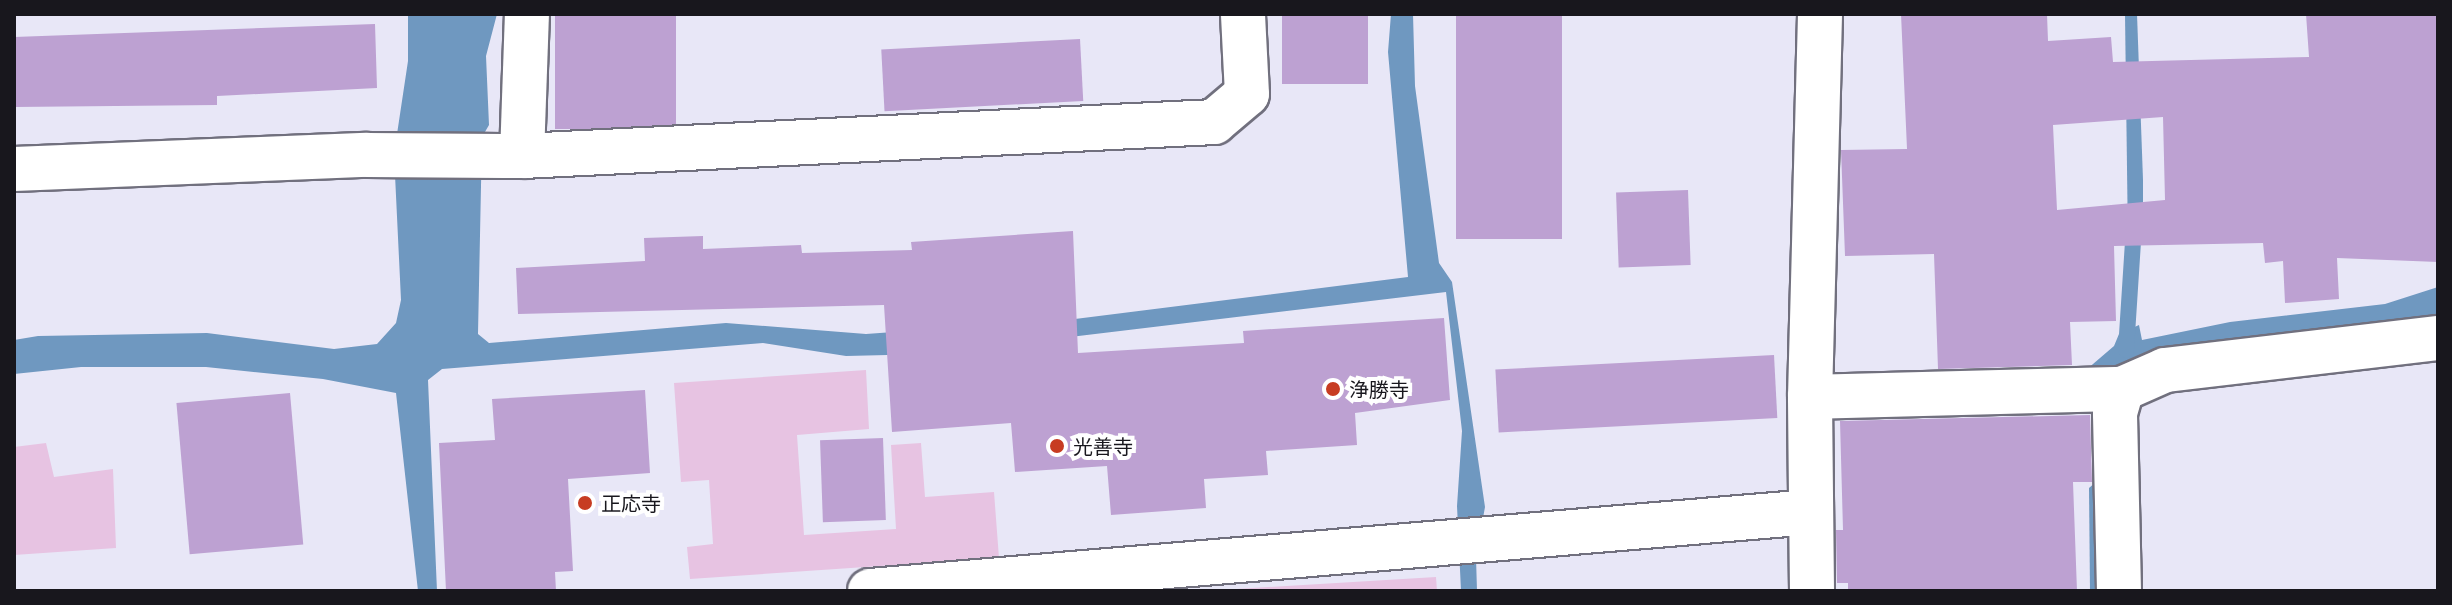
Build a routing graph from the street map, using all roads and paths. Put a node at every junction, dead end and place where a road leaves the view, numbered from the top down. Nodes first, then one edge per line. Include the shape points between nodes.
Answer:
1 (527, 14) edge
2 (1243, 14) edge
3 (1820, 14) edge
4 (506, 156) junction
5 (14, 169) edge
6 (2438, 338) edge
7 (2104, 392) junction
8 (1810, 397) junction
9 (1810, 512) junction
10 (1112, 581) edge
11 (870, 591) edge
12 (1812, 591) edge
13 (2119, 591) edge

1 - 4 street
2 - 4 street via 1247,94 1214,122
3 - 8 street
4 - 5 street
6 - 7 street via 2165,370
7 - 8 street
7 - 13 street via 2115,413
8 - 9 street
9 - 10 street via 1439,541
9 - 12 street
10 - 11 street

